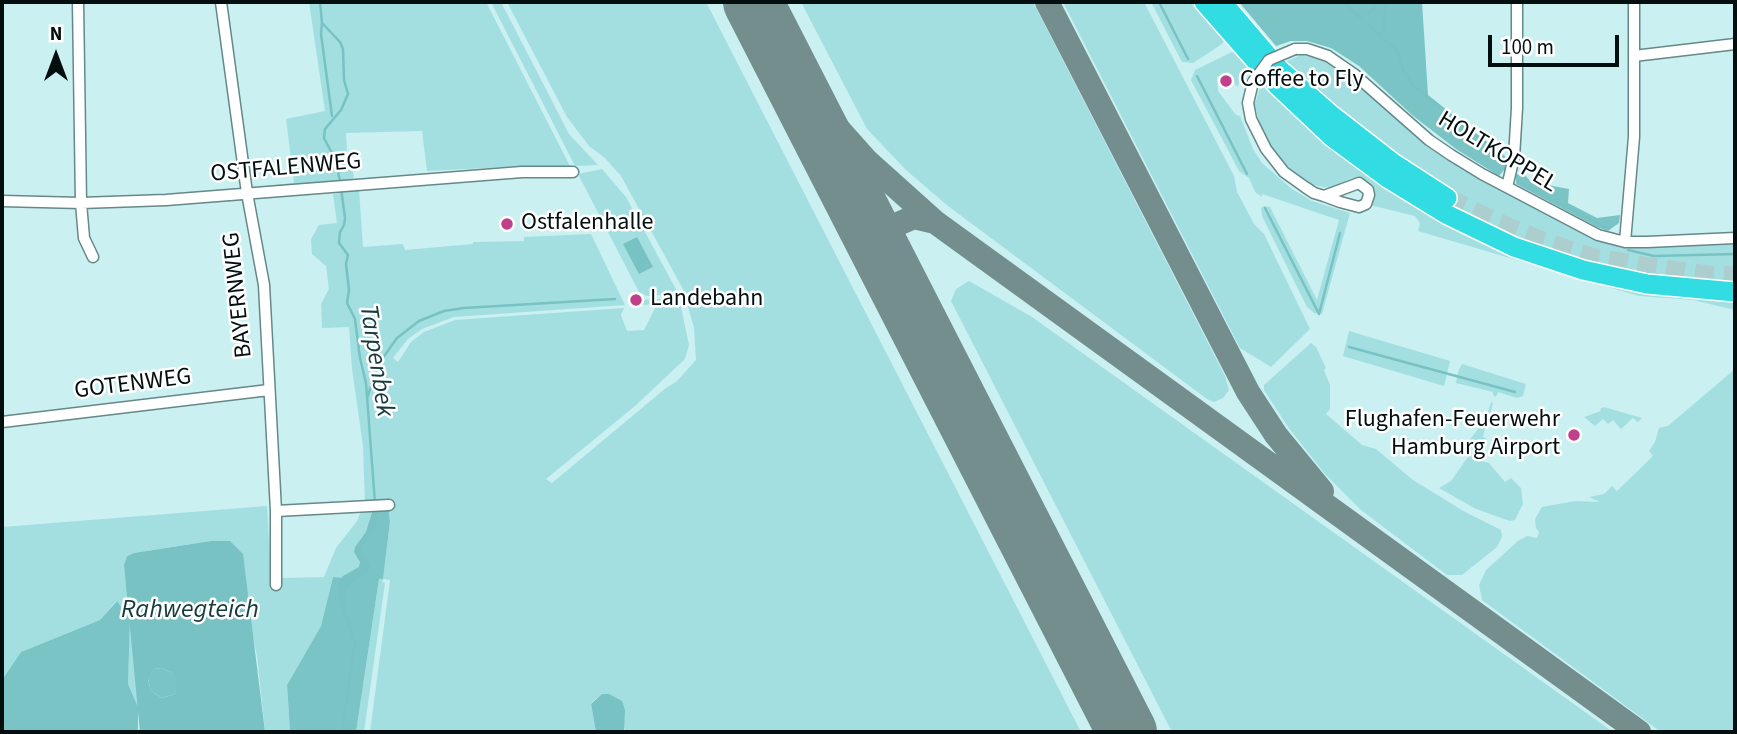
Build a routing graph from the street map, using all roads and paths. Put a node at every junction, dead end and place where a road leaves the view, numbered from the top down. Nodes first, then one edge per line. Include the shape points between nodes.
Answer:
1 (78, 2) edge
2 (221, 2) edge
3 (1204, 2) edge
4 (1222, 2) edge
5 (1517, 2) edge
6 (1634, 2) edge
7 (1735, 44) edge
8 (1634, 56) junction
9 (573, 172) dead end
10 (1507, 187) junction
11 (247, 193) junction
12 (1324, 196) dead end
13 (1447, 198) tunnel mouth
14 (2, 201) edge
15 (80, 203) junction
16 (1735, 238) edge
17 (1625, 242) junction
18 (93, 257) dead end
19 (1735, 292) edge
20 (269, 390) junction
21 (2, 422) edge
22 (385, 505) dead end
23 (276, 511) junction
24 (276, 586) dead end

1 - 15 street
2 - 11 street, BAYERNWEG
3 - 19 highway via 1277,85 1332,137 1446,214 1514,247 1583,270 1647,284
4 - 13 highway via 1280,70 1330,114
5 - 10 street via 1517,108
6 - 8 street
7 - 8 street
8 - 17 street via 1633,169
9 - 11 street, OSTFALENWEG
10 - 12 street, HOLTKOPPEL, bridge via 1430,140 1340,64 1317,51 1295,49 1269,60 1253,82 1248,103 1251,119 1266,149 1293,179
10 - 17 street, HOLTKOPPEL via 1598,235
11 - 15 street, OSTFALENWEG
11 - 20 street, BAYERNWEG via 264,285
14 - 15 street, OSTFALENWEG
15 - 18 street via 84,238
16 - 17 street, HOLTKOPPEL
20 - 21 street, GOTENWEG
20 - 23 street, BAYERNWEG
22 - 23 street
23 - 24 street, BAYERNWEG

